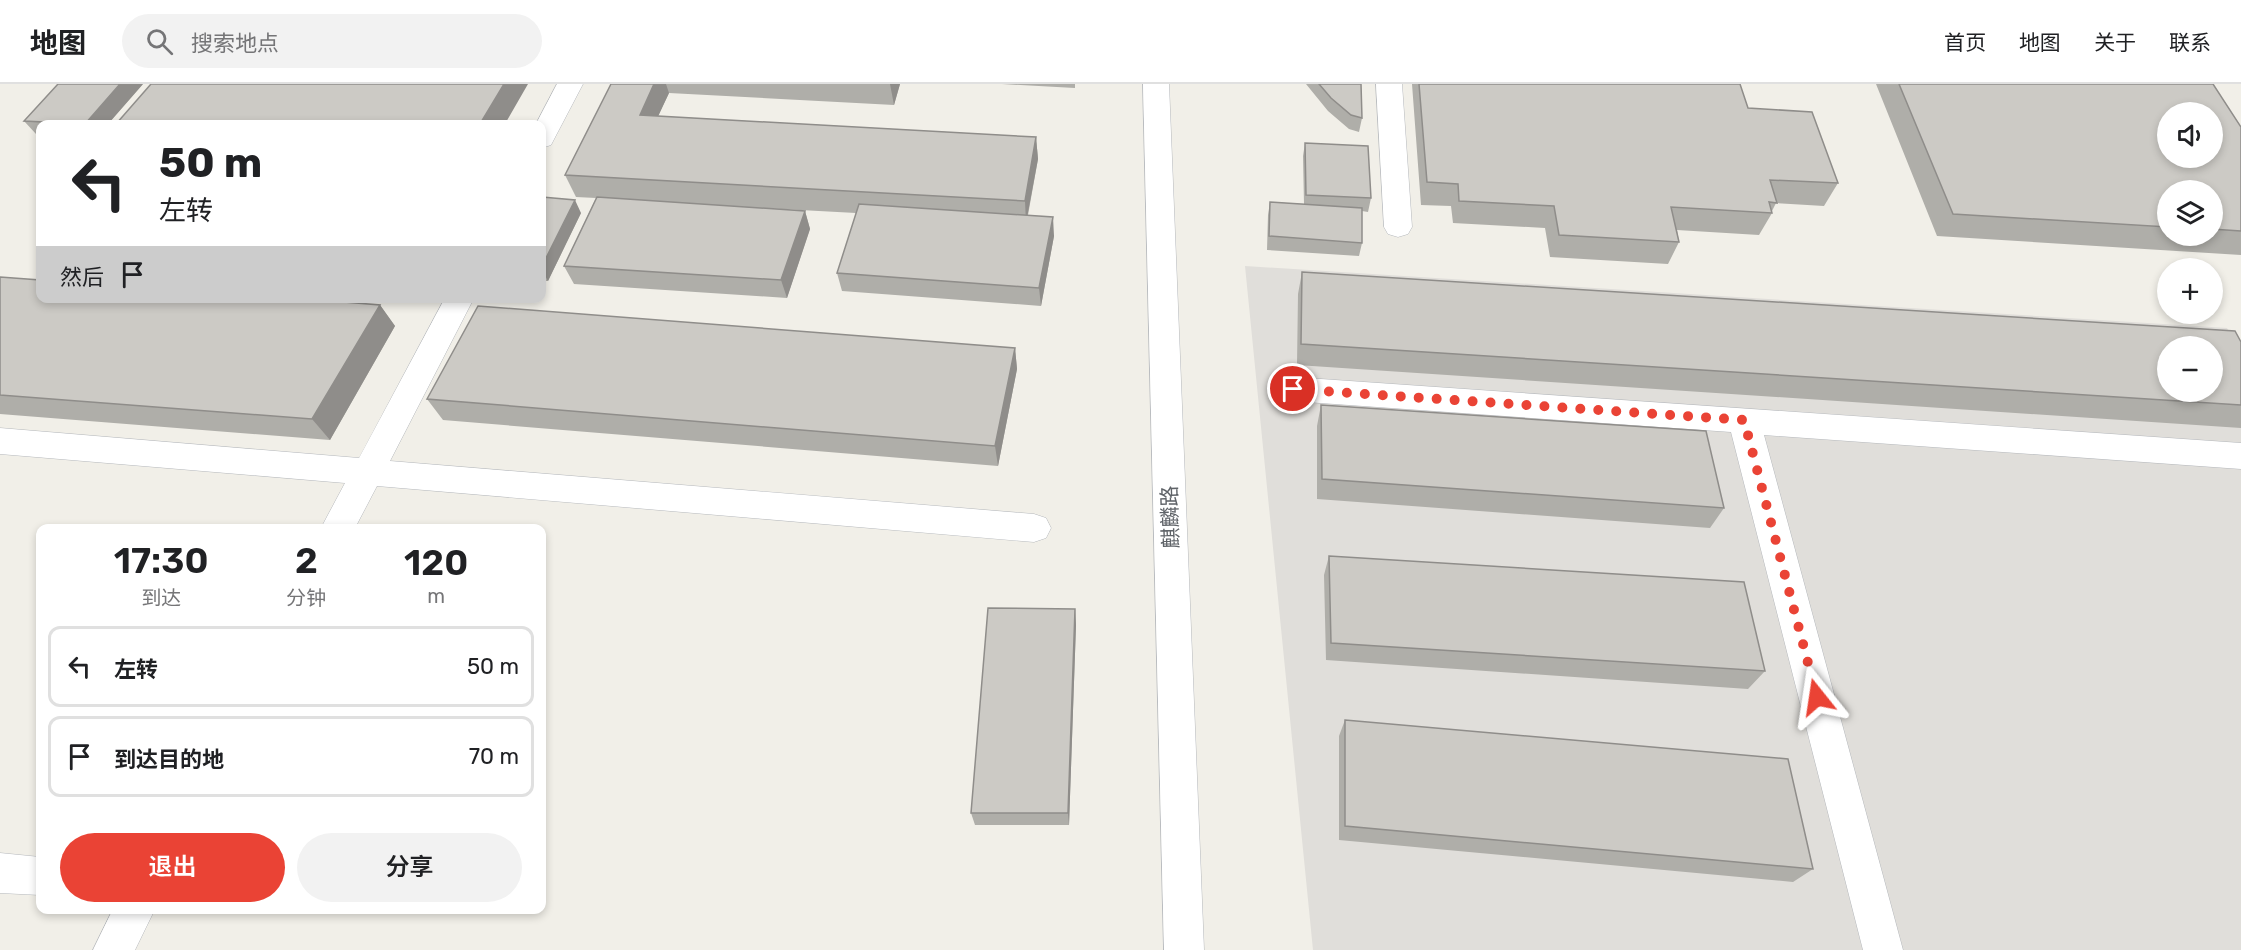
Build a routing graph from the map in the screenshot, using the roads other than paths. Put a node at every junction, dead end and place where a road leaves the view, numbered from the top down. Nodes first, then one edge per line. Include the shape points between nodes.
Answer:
1 (570, 84) edge
2 (1156, 84) edge
3 (1389, 84) edge
4 (546, 132) edge
5 (1398, 227) dead end
6 (457, 303) edge
7 (1293, 389) dead end
8 (1744, 420) junction
9 (0, 441) edge
10 (2241, 456) edge
11 (368, 472) junction
12 (340, 524) edge
13 (1034, 528) dead end
14 (0, 873) edge
15 (36, 876) edge
16 (132, 914) edge
17 (113, 950) edge
18 (1184, 950) edge
19 (1883, 950) edge

1 - 4 street
2 - 18 street, 麒麟路
3 - 5 street
6 - 11 street
7 - 8 street
8 - 10 street
8 - 19 street
9 - 11 street
11 - 12 street
11 - 13 street
14 - 15 street
16 - 17 street

